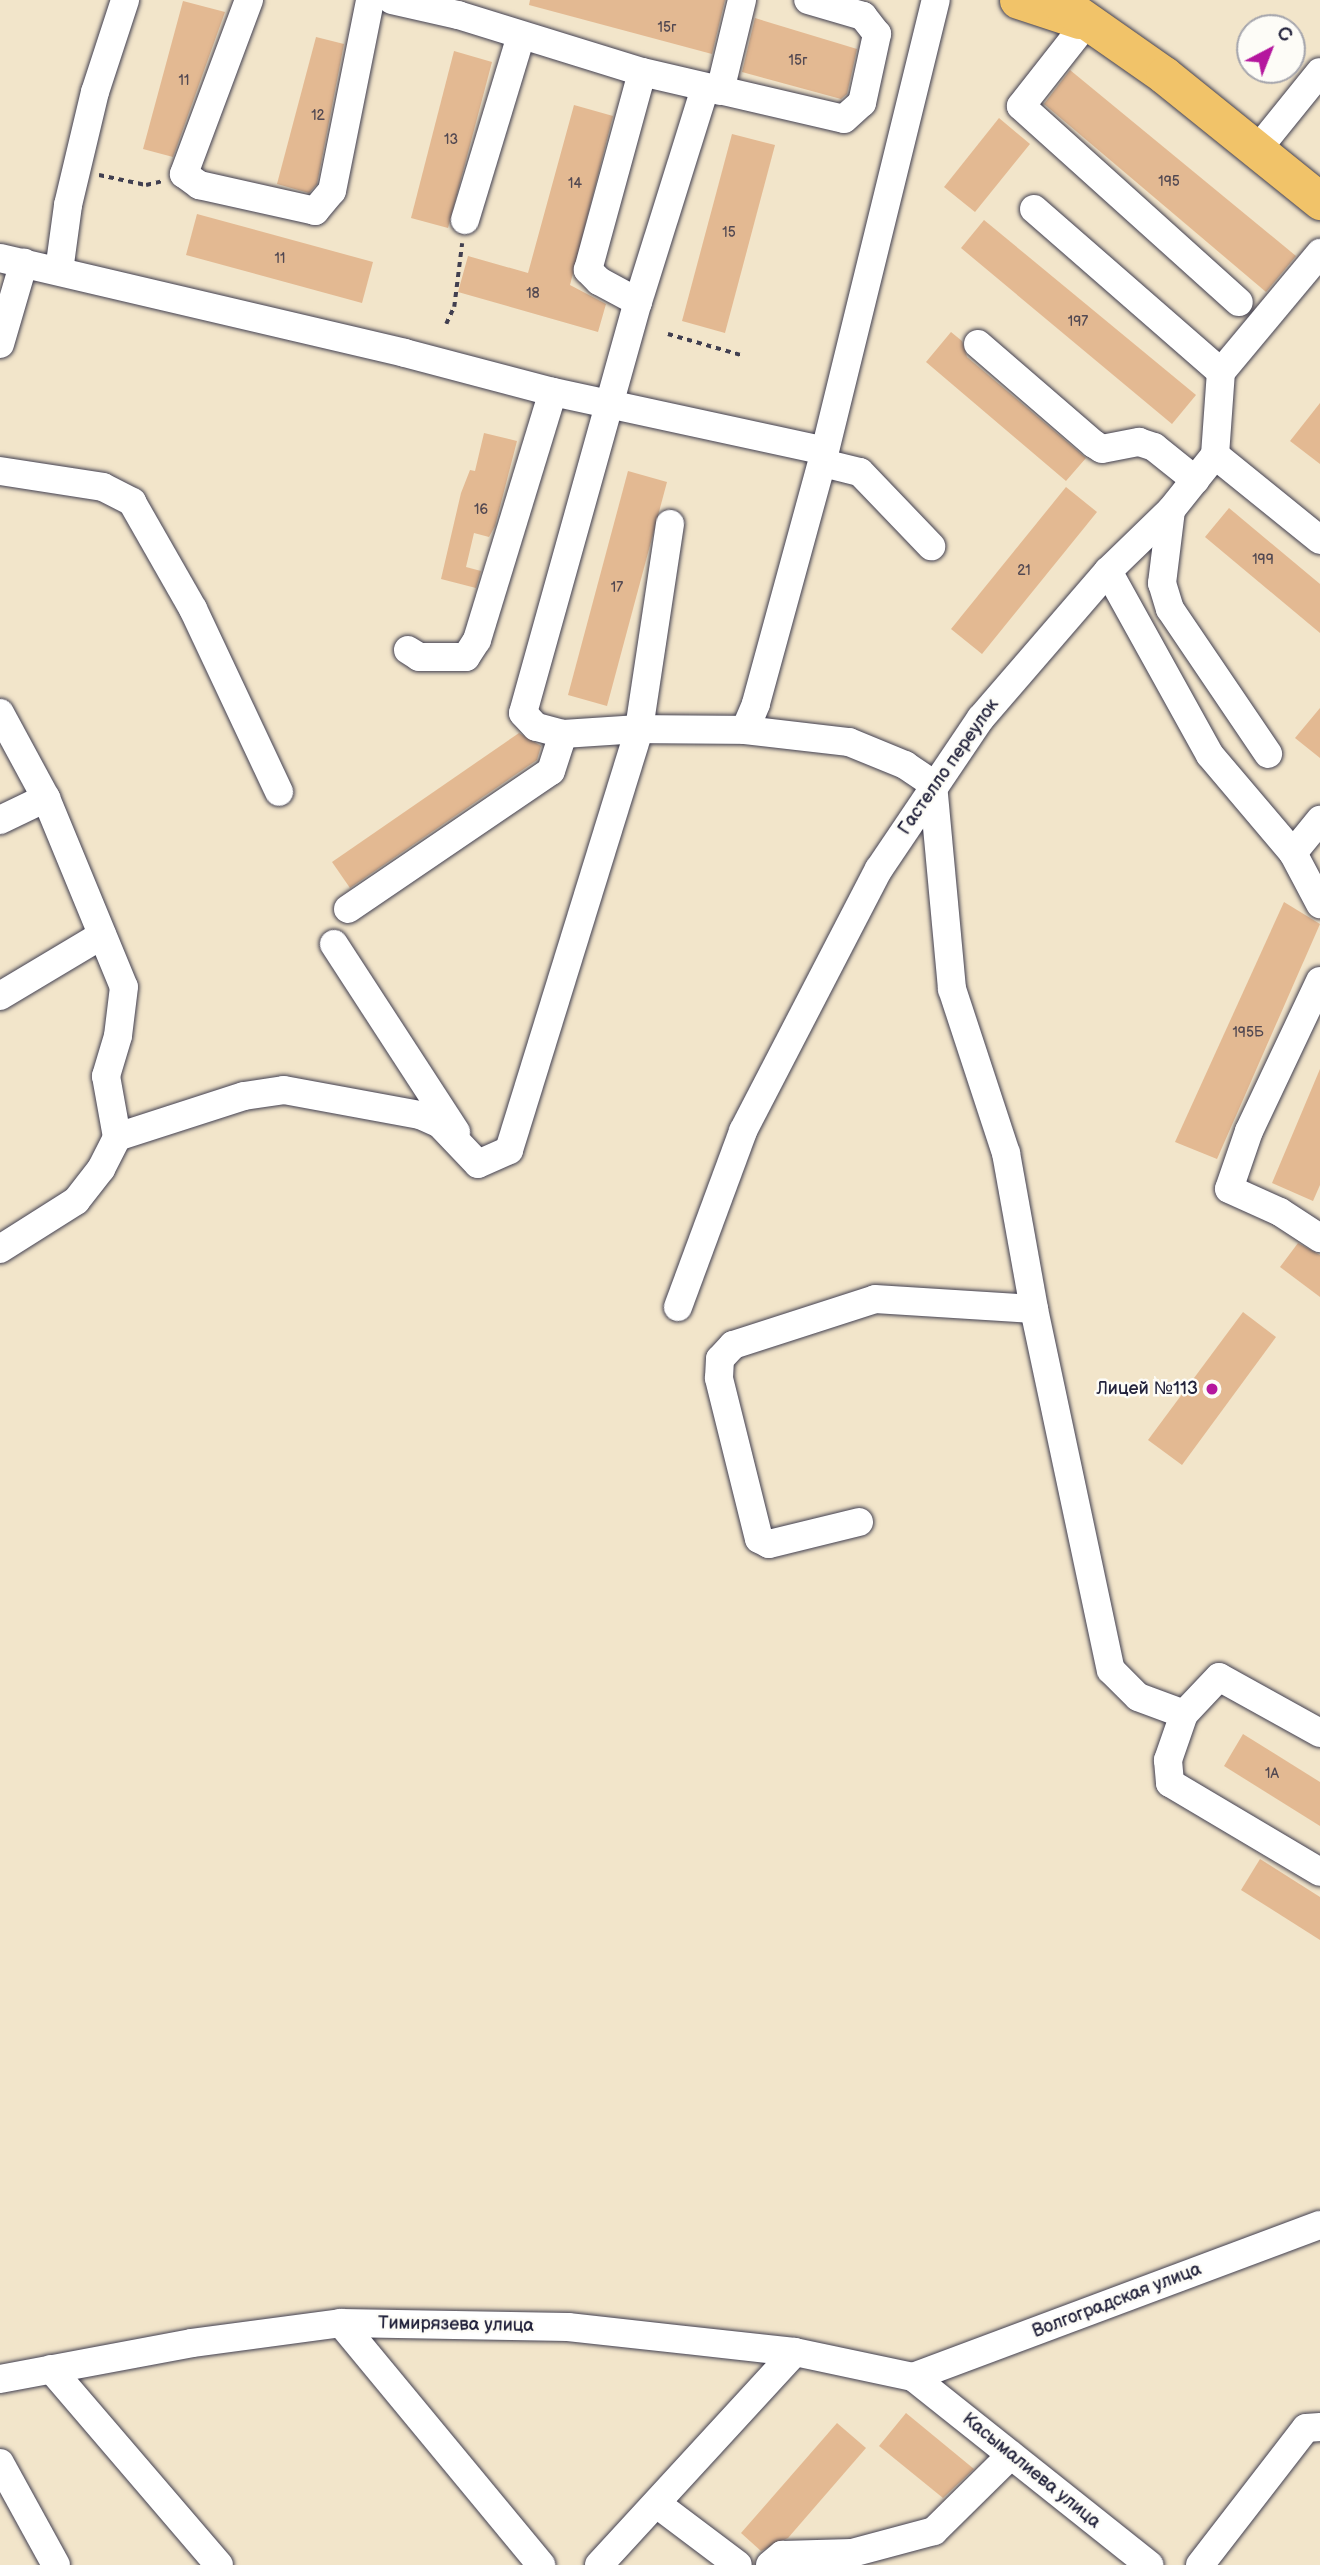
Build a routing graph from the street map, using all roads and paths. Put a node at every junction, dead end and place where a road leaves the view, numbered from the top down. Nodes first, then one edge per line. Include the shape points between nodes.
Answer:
1 (125, 0) edge
2 (249, 0) edge
3 (370, 0) edge
4 (392, 0) edge
5 (742, 0) edge
6 (808, 0) edge
7 (936, 0) edge
8 (1018, 0) edge
9 (1057, 0) edge
10 (460, 8) edge
11 (1087, 22) junction
12 (521, 36) junction
13 (642, 72) junction
14 (1320, 72) edge
15 (712, 90) junction
16 (1257, 150) junction
17 (77, 168) junction
18 (184, 174) junction
19 (1320, 201) edge
20 (1034, 209) dead end
21 (465, 220) joint
22 (1320, 253) edge
23 (12, 260) edge
24 (59, 271) junction
25 (638, 302) junction
26 (1240, 302) dead end
27 (446, 324) dead end
28 (668, 334) dead end
29 (0, 344) edge
30 (978, 344) dead end
31 (744, 356) dead end
32 (1221, 372) junction
33 (552, 393) junction
34 (611, 405) junction
35 (1215, 455) junction
36 (824, 457) junction
37 (0, 471) edge
38 (1195, 480) junction
39 (1171, 510) junction
40 (670, 524) dead end
41 (1320, 540) edge
42 (931, 546) dead end
43 (1108, 571) junction
44 (408, 650) dead end
45 (0, 713) edge
46 (639, 729) junction
47 (745, 730) junction
48 (563, 734) junction
49 (1268, 754) dead end
50 (933, 784) junction
51 (279, 792) dead end
52 (46, 798) junction
53 (0, 820) edge
54 (1320, 820) edge
55 (1293, 853) junction
56 (1320, 904) edge
57 (348, 909) dead end
58 (102, 935) junction
59 (334, 944) dead end
60 (1320, 981) edge
61 (0, 996) edge
62 (117, 1137) junction
63 (478, 1164) junction
64 (1320, 1238) edge
65 (0, 1249) edge
66 (678, 1307) dead end
67 (1034, 1309) junction
68 (859, 1522) dead end
69 (1184, 1714) junction
70 (1320, 1733) edge
71 (1320, 1872) edge
72 (1320, 2225) edge
73 (341, 2323) junction
74 (795, 2352) junction
75 (51, 2369) junction
76 (913, 2377) junction
77 (0, 2379) edge
78 (1320, 2427) edge
79 (1011, 2455) junction
80 (0, 2463) edge
81 (657, 2504) junction
82 (1146, 2564) edge
83 (56, 2565) edge
84 (219, 2565) edge
85 (541, 2565) edge
86 (599, 2565) edge
87 (738, 2565) edge
88 (770, 2565) edge
89 (1200, 2565) edge

1 - 17 street via 95,92
2 - 18 street
3 - 18 street via 332,191 315,211 199,185
4 - 10 street
5 - 15 street
6 - 15 street via 863,16 877,34 862,103 855,111 844,119
7 - 36 street
8 - 11 main road
9 - 11 main road
10 - 12 street
11 - 16 main road via 1164,75
11 - 26 street via 1021,106
12 - 13 street
12 - 21 street
13 - 15 street
13 - 25 street via 588,270
14 - 16 street
15 - 25 street
16 - 19 main road
17 - 18 path via 146,185
17 - 24 street
20 - 32 street
21 - 27 path via 454,306
22 - 32 street
23 - 24 street
23 - 29 street
24 - 33 street
25 - 34 street
28 - 31 path
30 - 38 street via 1094,444 1102,449 1139,442 1154,447
32 - 35 street
33 - 34 street
33 - 44 street via 477,640 466,657 419,657
34 - 36 street
34 - 48 street via 523,713 536,727
35 - 38 street, Гастелло переулок
35 - 41 street
36 - 42 street via 860,472
36 - 47 street
37 - 51 street via 103,487 132,502 193,609
38 - 39 street, Гастелло переулок
39 - 43 street, Гастелло переулок
39 - 49 street via 1162,583 1170,609
40 - 46 street
43 - 50 street, Гастелло переулок via 981,718
43 - 55 street via 1210,755
45 - 52 street
46 - 47 street
46 - 48 street
46 - 63 street via 509,1150
47 - 50 street via 849,742 905,765
48 - 57 street via 551,771
50 - 66 street, Гастелло переулок via 846,928 743,1131
50 - 67 street via 951,989 1006,1153
52 - 53 street
52 - 58 street
54 - 55 street
55 - 56 street
58 - 61 street
58 - 62 street via 124,987 118,1036 106,1076
59 - 63 street
60 - 64 street via 1249,1131 1228,1189 1280,1212
62 - 63 street via 244,1096 284,1090 420,1115 440,1124
62 - 65 street via 101,1169 76,1201
67 - 68 street via 875,1299 733,1345 720,1359 719,1378 759,1539 769,1544
67 - 69 street via 1111,1670 1138,1697
69 - 70 street via 1219,1677
69 - 71 street via 1168,1760 1170,1783
72 - 76 street, Волгоградская улица
73 - 74 street, Тимирязева улица via 568,2327
73 - 75 street, Тимирязева улица via 192,2343
73 - 85 street
74 - 76 street, Тимирязева улица
74 - 81 street
75 - 77 street, Тимирязева улица
75 - 84 street
76 - 79 street, Касымалиева улица
78 - 89 street via 1306,2428
79 - 82 street, Касымалиева улица
79 - 88 street via 934,2531 852,2553 782,2554
80 - 83 street
81 - 86 street
81 - 87 street

